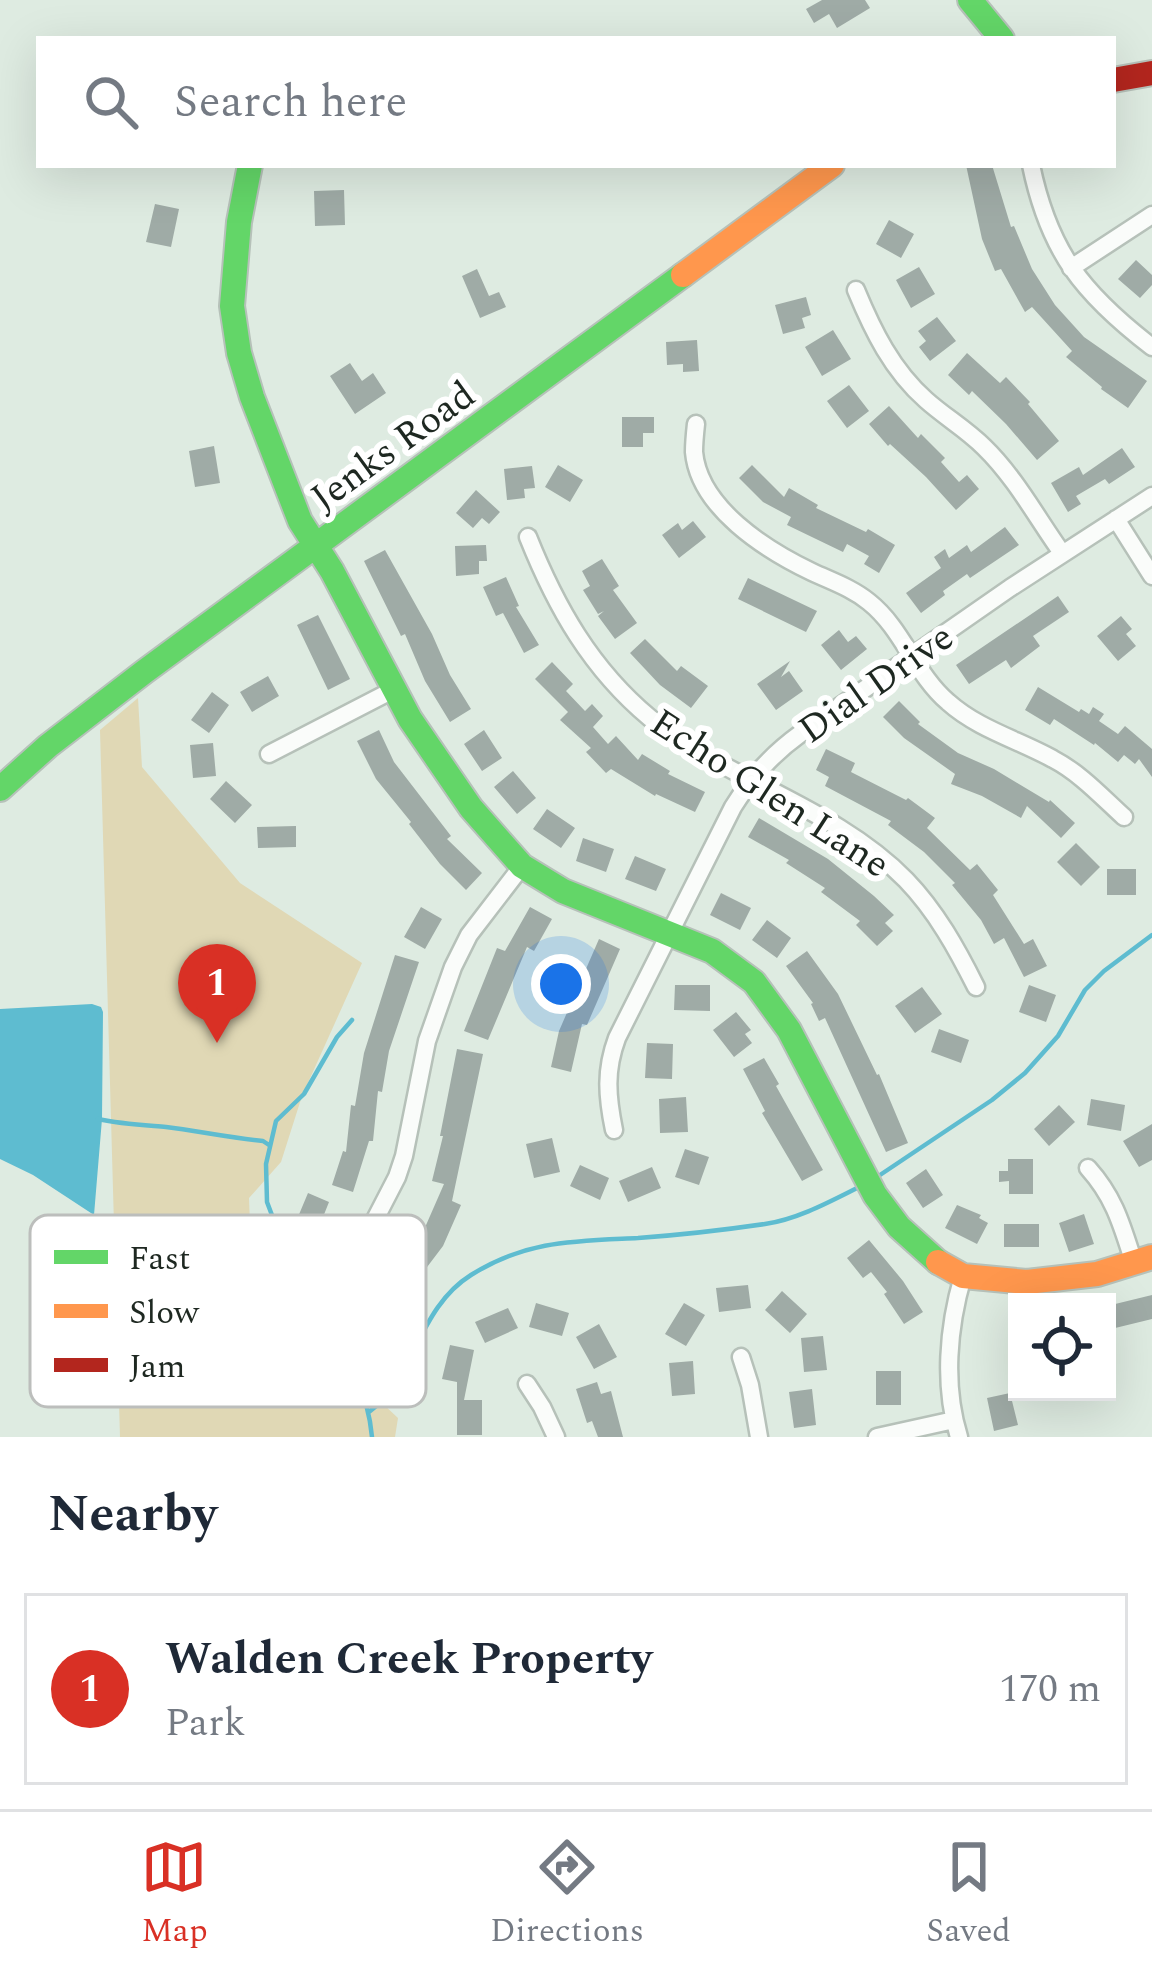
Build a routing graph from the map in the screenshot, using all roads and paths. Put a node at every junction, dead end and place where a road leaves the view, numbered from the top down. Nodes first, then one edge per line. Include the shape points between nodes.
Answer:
1 (970, 0) edge
2 (1002, 34) edge
3 (1152, 73) edge
4 (1117, 78) edge
5 (250, 168) edge
6 (828, 168) edge
7 (1032, 168) edge
8 (1152, 215) edge
9 (1071, 268) junction
10 (856, 290) dead end
11 (1152, 347) edge
12 (696, 424) dead end
13 (1152, 496) edge
14 (1116, 519) junction
15 (528, 537) dead end
16 (316, 546) junction
17 (1062, 553) junction
18 (1152, 576) edge
19 (914, 657) junction
20 (393, 690) junction
21 (269, 754) dead end
22 (750, 779) junction
23 (0, 789) edge
24 (1124, 817) dead end
25 (522, 866) junction
26 (669, 934) junction
27 (976, 988) dead end
28 (614, 1130) dead end
29 (1088, 1168) dead end
30 (377, 1215) edge
31 (1143, 1260) edge
32 (963, 1276) junction
33 (741, 1358) dead end
34 (527, 1384) dead end
35 (956, 1428) edge
36 (556, 1437) edge
37 (759, 1437) edge
38 (877, 1437) edge

1 - 2 street
3 - 4 street
5 - 16 street via 233,271 234,322 260,418
6 - 16 street, Jenks Road
7 - 9 street via 1046,223
8 - 9 street
9 - 11 street
10 - 17 street via 898,370 998,461
12 - 19 street via 697,465 729,516 764,547 868,601
13 - 14 street, Dial Drive
14 - 17 street, Dial Drive
14 - 18 street
15 - 22 street, Echo Glen Lane via 561,612 617,686 689,745
16 - 20 street
16 - 23 street, Jenks Road
17 - 19 street, Dial Drive
19 - 22 street, Dial Drive via 785,745
19 - 24 street via 961,713 1064,765
20 - 21 street
20 - 25 street via 471,808
22 - 26 street, Dial Drive
22 - 27 street, Echo Glen Lane via 895,869 937,917
25 - 26 street
25 - 30 street via 453,967 427,1041 404,1156
26 - 28 street, Dial Drive via 609,1063
26 - 32 street via 729,961 766,995 875,1195 922,1250
29 - 31 street via 1107,1188
31 - 32 street via 1055,1281
32 - 35 street via 950,1348
33 - 37 street
34 - 36 street
35 - 38 street

